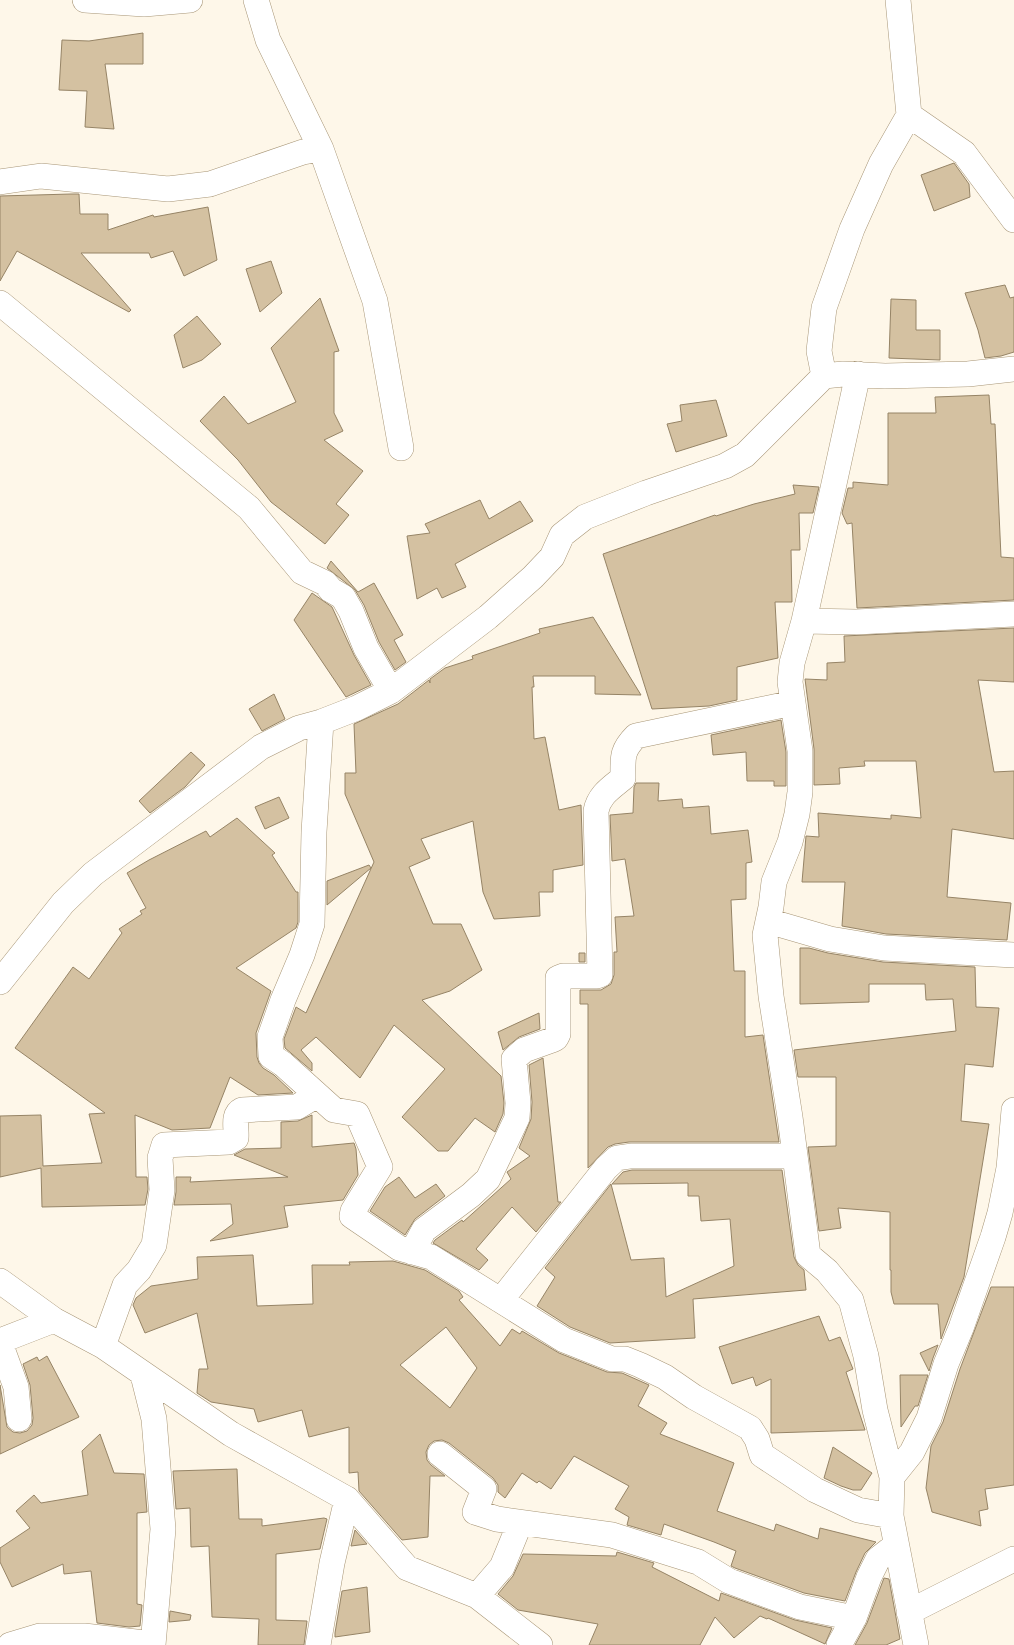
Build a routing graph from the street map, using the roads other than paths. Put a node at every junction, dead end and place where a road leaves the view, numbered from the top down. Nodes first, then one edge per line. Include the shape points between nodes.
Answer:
1 (85, 0) edge
2 (190, 0) edge
3 (256, 0) edge
4 (898, 0) edge
5 (909, 115) junction
6 (321, 149) junction
7 (0, 182) edge
8 (1014, 220) edge
9 (0, 303) edge
10 (1014, 369) edge
11 (858, 374) junction
12 (824, 376) junction
13 (401, 448) dead end
14 (1014, 614) edge
15 (804, 621) junction
16 (391, 691) junction
17 (793, 703) junction
18 (321, 722) junction
19 (768, 921) junction
20 (1014, 955) edge
21 (0, 982) edge
22 (317, 1095) junction
23 (1014, 1110) edge
24 (794, 1156) junction
25 (1011, 1169) edge
26 (412, 1252) junction
27 (0, 1281) edge
28 (501, 1300) junction
29 (54, 1320) junction
30 (0, 1342) edge
31 (102, 1346) junction
32 (143, 1375) junction
33 (19, 1419) dead end
34 (440, 1454) dead end
35 (892, 1477) junction
36 (347, 1499) junction
37 (892, 1516) junction
38 (520, 1523) junction
39 (896, 1545) junction
40 (1013, 1565) edge
41 (477, 1596) junction
42 (909, 1612) junction
43 (854, 1618) junction
44 (153, 1644) edge
45 (10, 1645) edge
46 (318, 1645) edge
47 (540, 1645) edge
48 (839, 1645) edge
49 (916, 1645) edge

1 - 2 street via 144,4
3 - 6 street via 268,40
4 - 5 street
5 - 8 street via 964,153
5 - 12 street via 881,164 855,221 824,308 819,351
6 - 7 street via 303,152 210,184 168,189 41,176
6 - 13 street via 374,301
9 - 16 street via 249,508 302,572 325,583 343,597 366,648
10 - 11 street via 968,374
11 - 12 street
11 - 15 street
12 - 16 street via 745,454 725,466 585,518 562,535 552,557 511,597
14 - 15 street via 856,622
15 - 17 street via 792,663
16 - 18 street
17 - 19 street via 800,751 800,792 790,842 774,882
17 - 26 street via 636,736 627,746 624,778 605,792 596,811 600,974 558,978 558,1034 556,1038 524,1050 514,1059 517,1118 488,1178 424,1230
18 - 21 street via 299,728 261,747 94,874 63,904
18 - 22 street via 312,924 270,1037 271,1056
19 - 20 street via 830,939 884,948
19 - 24 street via 765,935 771,996
22 - 26 street via 334,1110 357,1114 378,1160 380,1167 352,1216 399,1248
22 - 31 street via 297,1108 238,1111 236,1138 229,1142 164,1145 160,1158 162,1190 154,1244 139,1270 125,1285
23 - 25 street
24 - 28 street via 617,1158
24 - 35 street via 808,1255 827,1271 851,1300
25 - 35 street via 1000,1213 929,1418 912,1452
26 - 28 street via 431,1257
27 - 29 street
28 - 37 street via 564,1340 612,1359 625,1358 640,1365 750,1428 762,1455 815,1490 858,1510
29 - 30 street
29 - 31 street
30 - 33 street via 16,1387
31 - 32 street
32 - 36 street via 231,1434
32 - 44 street via 154,1419 163,1529
34 - 38 street via 484,1489 475,1512
35 - 37 street
36 - 41 street via 407,1568
36 - 46 street
37 - 39 street
38 - 41 street via 502,1567
38 - 43 street via 612,1535 698,1562 729,1581 800,1607
39 - 42 street
39 - 43 street via 878,1560
40 - 42 street
41 - 47 street
42 - 49 street
43 - 48 street
44 - 45 street via 84,1636 40,1636

